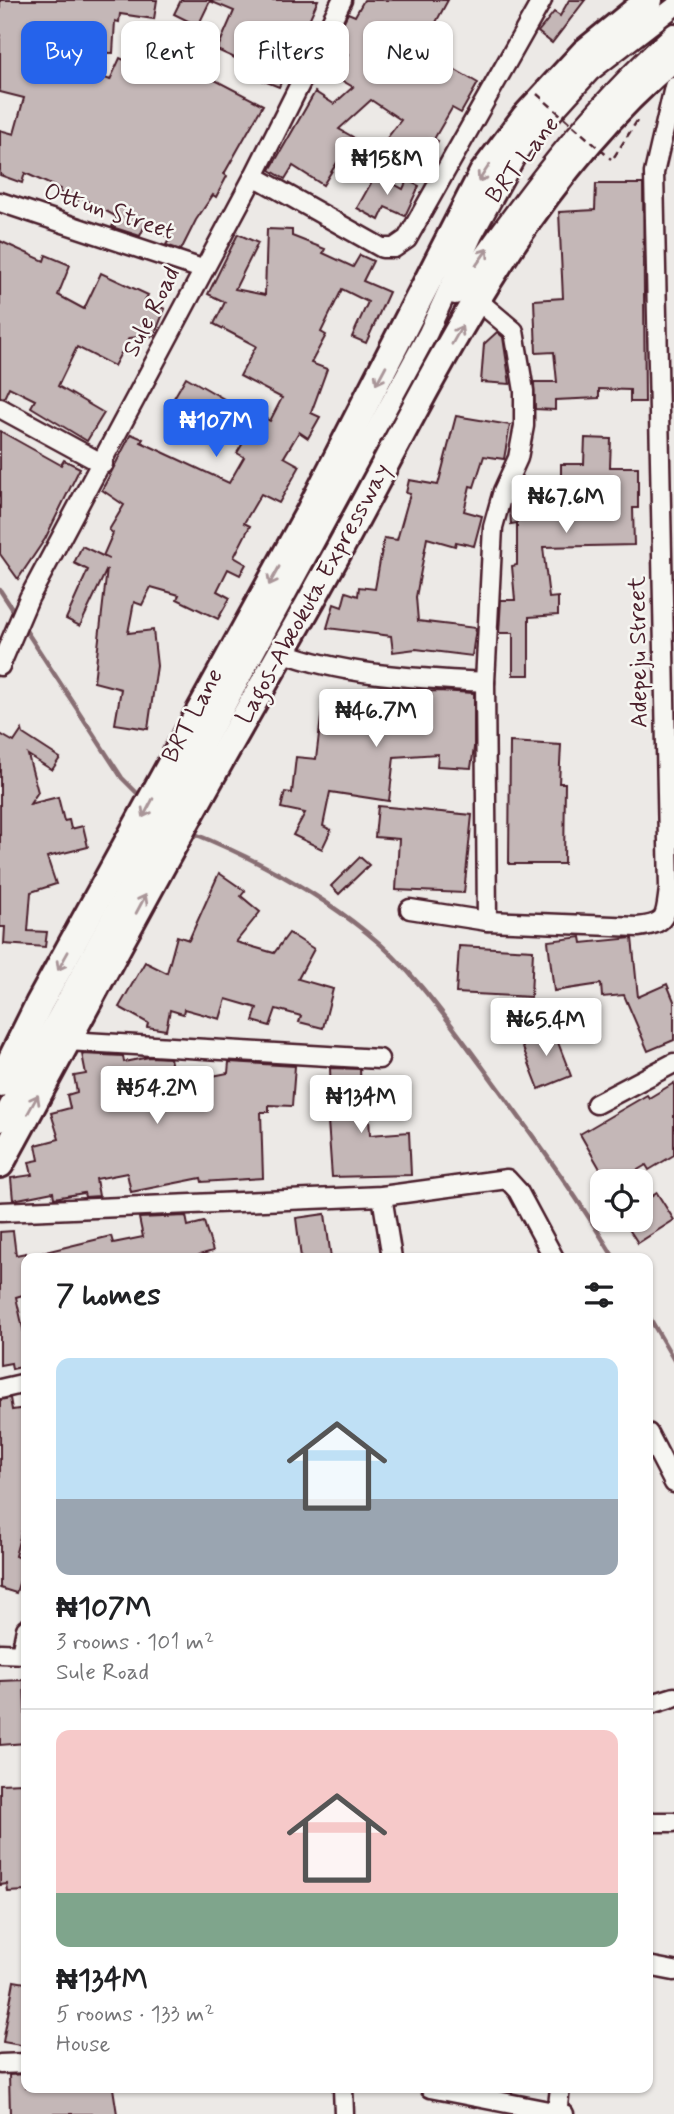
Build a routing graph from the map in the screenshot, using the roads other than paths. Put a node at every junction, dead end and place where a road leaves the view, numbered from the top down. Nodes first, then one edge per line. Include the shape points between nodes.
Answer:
1 (342, 0) edge
2 (542, 0) edge
3 (649, 0) edge
4 (674, 7) edge
5 (674, 33) edge
6 (674, 57) edge
7 (674, 87) edge
8 (254, 176) junction
9 (0, 202) edge
10 (202, 269) junction
11 (476, 299) junction
12 (428, 333) junction
13 (0, 408) edge
14 (667, 454) edge
15 (103, 464) junction
16 (282, 652) junction
17 (0, 666) edge
18 (485, 682) junction
19 (180, 791) junction
20 (149, 848) junction
21 (410, 909) dead end
22 (487, 921) junction
23 (67, 1041) junction
24 (379, 1059) dead end
25 (674, 1063) edge
26 (0, 1083) edge
27 (596, 1104) dead end
28 (0, 1122) edge
29 (0, 1164) edge
30 (382, 1196) junction
31 (0, 1212) edge
32 (391, 1253) edge
33 (551, 1253) edge
34 (21, 1384) edge
35 (0, 1389) edge
36 (653, 1443) edge
37 (674, 1483) edge
38 (0, 1653) edge
39 (21, 1653) edge
40 (674, 1697) edge
41 (653, 1703) edge
42 (653, 1822) edge
43 (674, 1822) edge
44 (653, 1967) edge
45 (674, 1971) edge
46 (21, 2063) edge
47 (0, 2064) edge
48 (343, 2093) edge
49 (455, 2093) edge
50 (560, 2093) edge
51 (344, 2114) edge
52 (559, 2114) edge

1 - 8 street, Sule Road
2 - 8 street via 407,239 394,248 382,248
3 -> 19 highway, Lagos-Abeokuta Expressway via 584,53 525,117 483,173 310,512
4 - 12 street, BRT Lane via 590,72 521,148 473,235
12 -> 5 street, BRT Lane via 556,153 603,100
6 - 11 highway, Lagos-Abeokuta Expressway via 594,133
7 - 14 street, Adepeju Street via 654,173
8 - 10 street, Sule Road
9 - 10 street, Ottun Street
10 - 15 street, Sule Road
16 -> 11 highway, Lagos-Abeokuta Expressway
11 - 18 street via 514,331 524,391 518,458 493,527
12 - 19 street, BRT Lane
13 - 15 street
14 - 22 street, Adepeju Street via 666,915 656,925 638,927
15 - 17 street, Sule Road via 29,598
16 - 18 street via 325,665 408,678
16 - 19 highway, Lagos-Abeokuta Expressway
18 - 22 street
19 - 20 highway, Lagos-Abeokuta Expressway
19 - 20 highway, Lagos-Abeokuta Expressway
23 -> 20 highway, Lagos-Abeokuta Expressway
20 -> 26 highway, Lagos-Abeokuta Expressway via 39,1004
20 - 28 street
21 - 22 street, Adepeju Street
23 - 24 street
29 -> 23 highway, Lagos-Abeokuta Expressway
25 - 27 street
30 - 31 street
30 - 32 street
30 - 33 street via 507,1179
34 - 35 street
36 - 37 street
38 - 39 street
40 - 41 street
42 - 43 street
44 - 45 street
46 - 47 street
48 - 51 street
49 - 52 street
50 - 52 street

